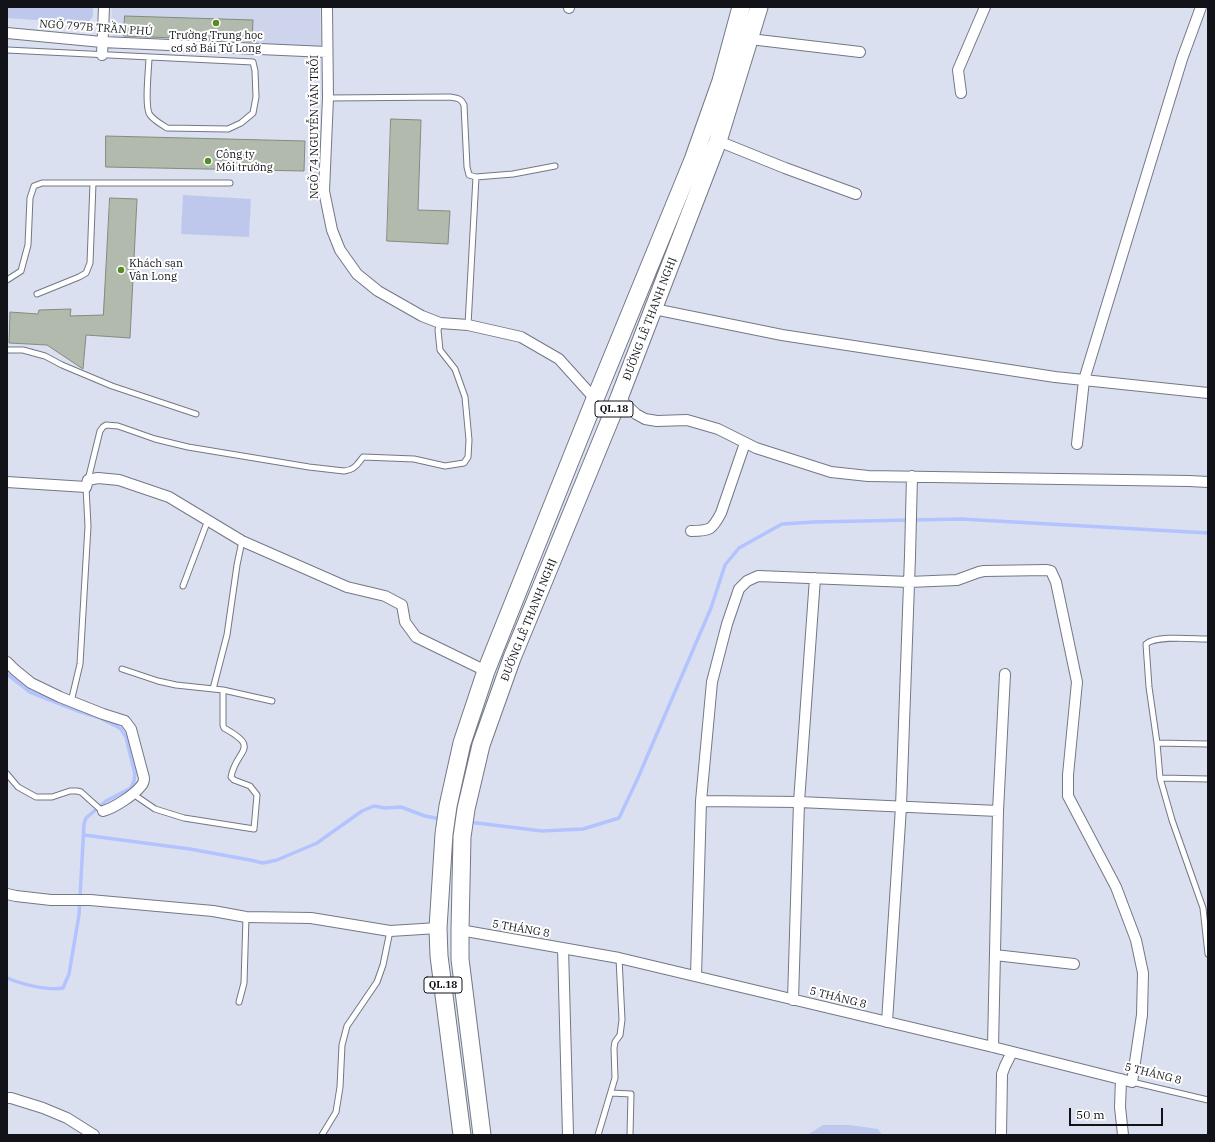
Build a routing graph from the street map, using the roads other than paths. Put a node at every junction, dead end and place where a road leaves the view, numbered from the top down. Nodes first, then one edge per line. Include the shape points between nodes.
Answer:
1 (104, 7) edge
2 (327, 7) edge
3 (741, 7) edge
4 (759, 7) edge
5 (985, 7) edge
6 (1201, 7) edge
7 (7, 33) edge
8 (750, 39) junction
9 (102, 42) junction
10 (7, 50) edge
11 (327, 52) junction
12 (860, 52) dead end
13 (102, 55) junction
14 (149, 57) junction
15 (961, 93) dead end
16 (328, 98) junction
17 (718, 141) junction
18 (555, 166) dead end
19 (476, 177) junction
20 (93, 183) junction
21 (230, 183) dead end
22 (856, 194) dead end
23 (7, 280) edge
24 (37, 294) dead end
25 (654, 309) junction
26 (440, 323) junction
27 (468, 325) junction
28 (7, 350) edge
29 (1084, 380) junction
30 (1208, 393) edge
31 (595, 398) junction
32 (619, 398) junction
33 (196, 414) dead end
34 (745, 443) junction
35 (1077, 444) dead end
36 (912, 476) junction
37 (7, 482) edge
38 (1208, 482) edge
39 (87, 484) junction
40 (208, 520) junction
41 (691, 531) dead end
42 (242, 541) junction
43 (533, 554) junction
44 (552, 563) junction
45 (815, 578) junction
46 (909, 582) junction
47 (183, 586) dead end
48 (1208, 639) edge
49 (7, 662) edge
50 (122, 669) dead end
51 (486, 671) junction
52 (1004, 674) dead end
53 (213, 690) junction
54 (223, 690) junction
55 (272, 701) dead end
56 (70, 702) junction
57 (1157, 743) junction
58 (1208, 744) edge
59 (7, 774) edge
60 (1160, 778) junction
61 (1208, 780) edge
62 (133, 794) junction
63 (701, 801) junction
64 (799, 802) junction
65 (901, 807) junction
66 (100, 808) joint
67 (998, 811) junction
68 (7, 894) edge
69 (1205, 908) edge
70 (246, 917) junction
71 (438, 928) junction
72 (460, 930) junction
73 (390, 931) junction
74 (563, 948) junction
75 (1208, 954) edge
76 (995, 955) junction
77 (619, 958) junction
78 (1074, 964) dead end
79 (696, 976) junction
80 (793, 1000) junction
81 (239, 1002) dead end
82 (887, 1022) junction
83 (993, 1047) junction
84 (1012, 1052) junction
85 (1122, 1079) junction
86 (1132, 1082) junction
87 (611, 1093) junction
88 (7, 1098) edge
89 (1208, 1100) edge
90 (94, 1135) edge
91 (322, 1135) edge
92 (462, 1135) edge
93 (482, 1135) edge
94 (568, 1135) edge
95 (598, 1135) edge
96 (630, 1135) edge
97 (1001, 1135) edge
98 (1123, 1135) edge

1 - 9 street
2 - 11 street, NGÕ 74 NGUYỄN VĂN TRỖI
3 - 31 highway, ĐƯỜNG LÊ THANH NGHỊ / QL.18 via 721,80 693,160
4 - 8 highway, ĐƯỜNG LÊ THANH NGHỊ / QL.18
5 - 15 street via 958,70
6 - 29 street via 1179,67
7 - 9 street, NGÕ 797B TRẦN PHÚ
8 - 12 street
8 - 17 highway, ĐƯỜNG LÊ THANH NGHỊ / QL.18
9 - 11 street, NGÕ 797B TRẦN PHÚ
9 - 13 street
10 - 13 lane
11 - 16 street, NGÕ 74 NGUYỄN VĂN TRỖI
13 - 14 lane
14 - 14 lane via 253,62 256,97 253,113 228,129 167,128 161,125 149,114 147,105
16 - 19 lane via 450,97 462,100 467,167 469,175
16 - 26 street, NGÕ 74 NGUYỄN VĂN TRỖI via 324,191 332,230 340,250 357,274 378,292
17 - 22 street
17 - 25 highway, ĐƯỜNG LÊ THANH NGHỊ / QL.18
18 - 19 lane via 513,174
19 - 27 lane
20 - 21 lane
20 - 23 lane via 42,183 34,186 30,198 28,245 21,271
20 - 24 lane via 90,263 86,273
25 - 29 street via 782,335
25 - 32 highway, ĐƯỜNG LÊ THANH NGHỊ / QL.18
26 - 27 street, NGÕ 74 NGUYỄN VĂN TRỖI
26 - 39 lane via 440,350 455,369 465,397 469,440 468,457 464,463 445,466 414,459 362,457 355,468 344,472 228,454 154,439 118,426 106,425 100,431
27 - 31 street, NGÕ 74 NGUYỄN VĂN TRỖI via 522,337 559,359
28 - 33 lane via 23,350 45,356 62,366 112,386
29 - 30 street
29 - 35 street
31 - 43 highway, ĐƯỜNG LÊ THANH NGHỊ / QL.18
32 - 34 street via 645,419 687,420 718,429
32 - 44 highway, ĐƯỜNG LÊ THANH NGHỊ / QL.18
34 - 36 street via 831,472 868,476
34 - 41 street via 716,524 704,531
36 - 38 street
36 - 46 street
37 - 39 street
39 - 40 street via 98,478 119,480 169,497
39 - 56 lane via 88,526 80,664
40 - 42 street
40 - 47 lane
42 - 51 street via 347,587 385,596 402,605 405,622 416,637
42 - 53 lane via 227,635
43 - 44 highway
43 - 51 highway, ĐƯỜNG LÊ THANH NGHỊ / QL.18
44 - 72 highway, ĐƯỜNG LÊ THANH NGHỊ / QL.18 via 512,658 481,745 462,837
45 - 46 street
45 - 63 street via 758,576 747,581 739,589 712,682
45 - 64 street
46 - 65 street
46 - 86 street via 957,580 984,571 1047,570 1054,575 1076,682 1068,796 1116,886 1136,940 1143,973 1142,1015
48 - 57 lane via 1167,639 1146,644
49 - 56 street via 31,683
50 - 53 lane via 158,681
51 - 71 highway, ĐƯỜNG LÊ THANH NGHỊ / QL.18 via 462,743 448,806
52 - 67 street
53 - 54 lane
54 - 55 lane
54 - 62 lane via 224,728 242,740 244,746 231,777 250,786 257,796 254,829 184,818 155,809
56 - 62 street via 125,721 131,729 144,778 141,787
57 - 58 lane
57 - 60 lane
59 - 66 lane via 18,787 36,797 52,797 76,791 81,792
60 - 61 lane
60 - 69 lane via 1172,820
62 - 66 street via 108,809
63 - 64 street
63 - 79 street
64 - 65 street
64 - 80 street
65 - 67 street
65 - 82 street
67 - 76 street
68 - 70 street via 213,911
69 - 75 lane
70 - 73 street via 311,918
70 - 81 lane via 244,983
71 - 73 street
71 - 92 highway, QL.18 via 439,956
72 - 74 street, 5 THÁNG 8
72 - 93 highway, QL.18 via 460,959
73 - 91 lane via 383,965 376,982 347,1026 342,1045 336,1112
74 - 77 street, 5 THÁNG 8
74 - 94 street
76 - 78 street
76 - 83 street
77 - 79 street, 5 THÁNG 8
77 - 87 lane via 622,1020 620,1035 614,1048 615,1078
79 - 80 street, 5 THÁNG 8
80 - 82 street, 5 THÁNG 8
82 - 83 street, 5 THÁNG 8
83 - 84 street, 5 THÁNG 8
84 - 85 street, 5 THÁNG 8
84 - 97 street via 1002,1074
85 - 86 street, 5 THÁNG 8
85 - 98 street via 1120,1107
86 - 89 lane, 5 THÁNG 8
87 - 95 lane
87 - 96 lane via 631,1094
88 - 90 street via 67,1118

